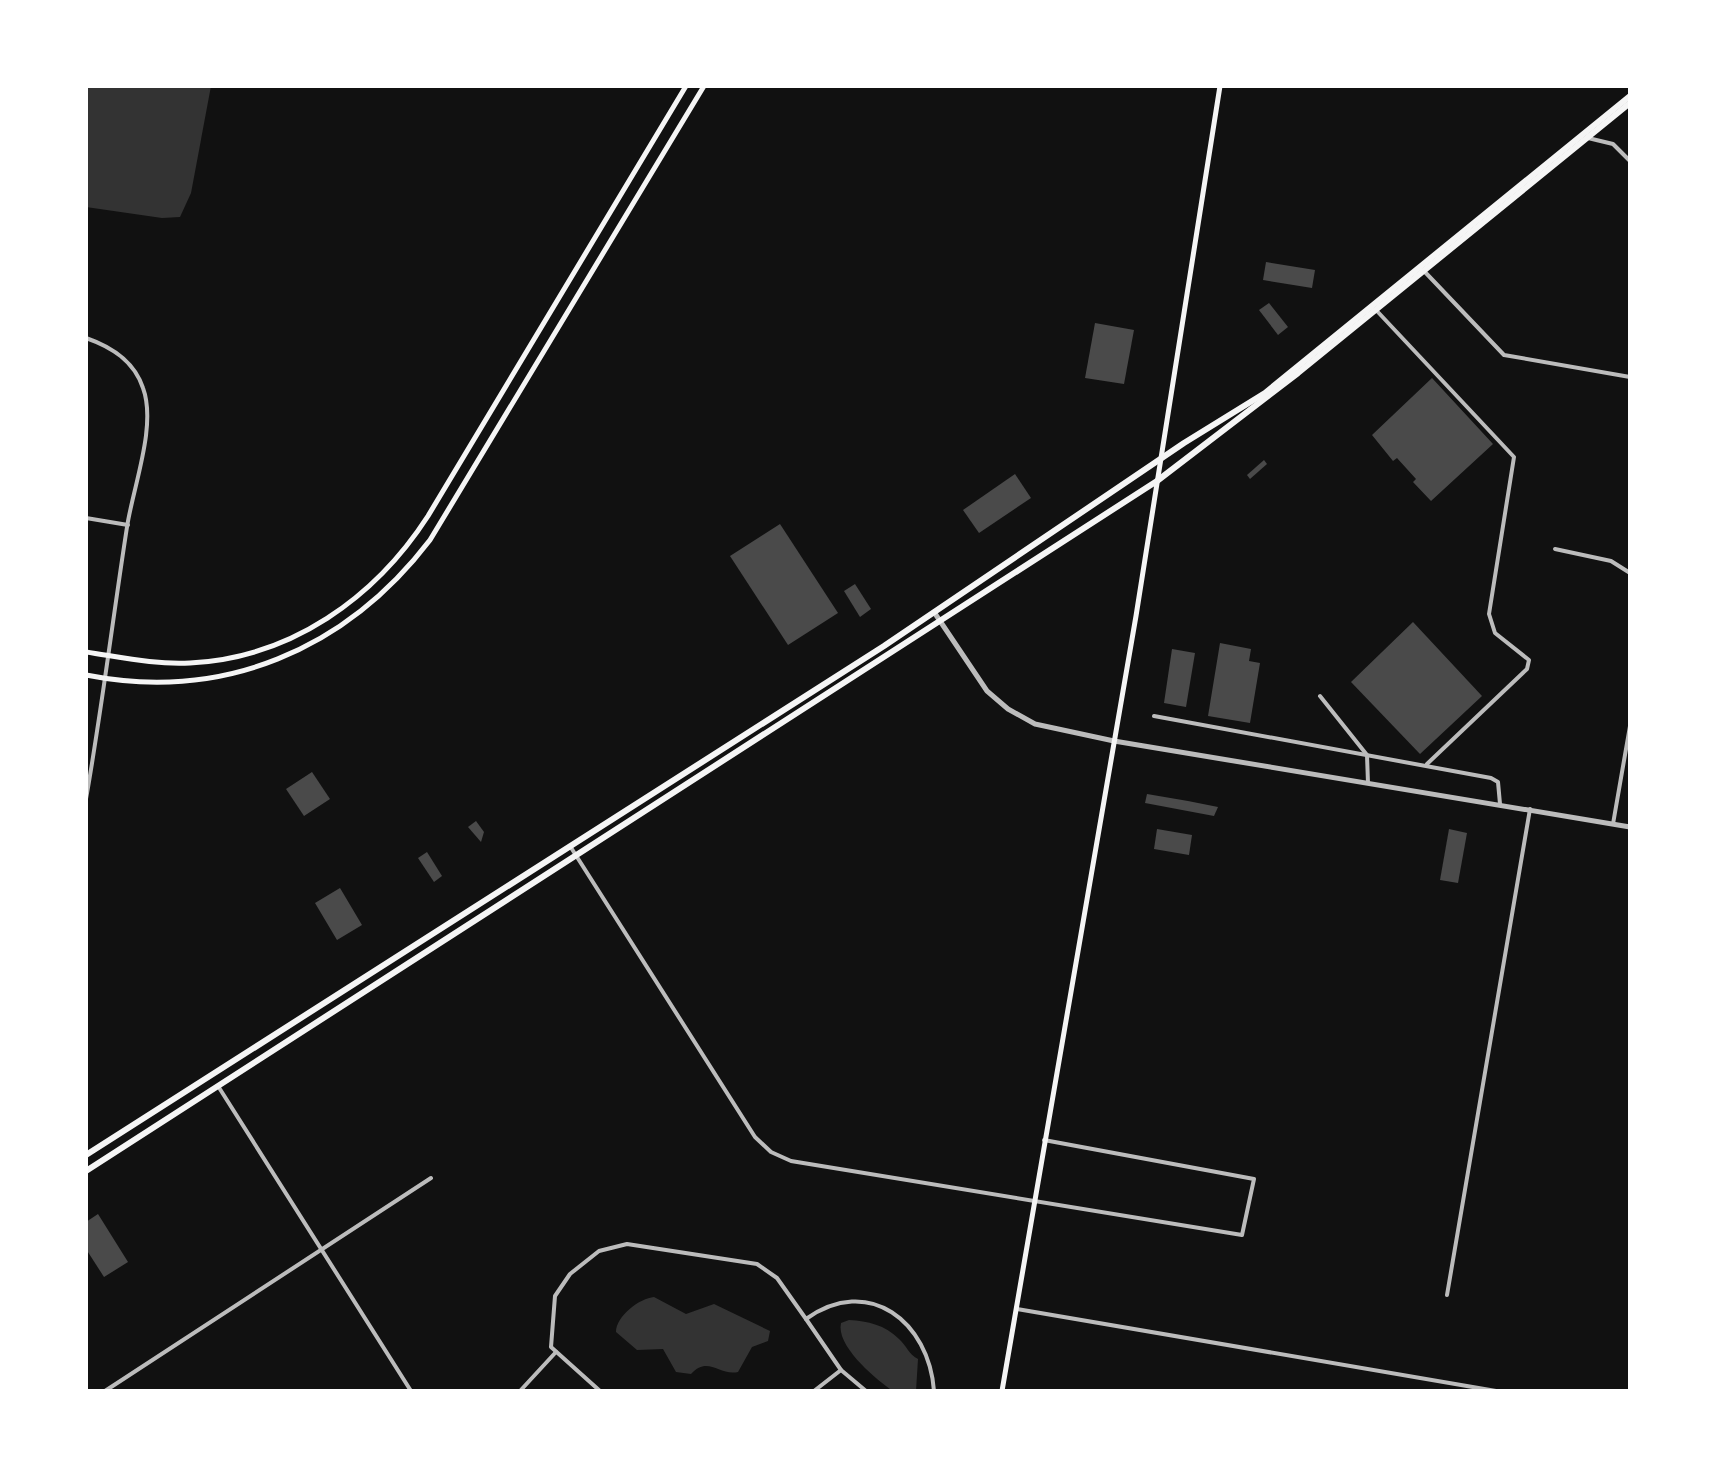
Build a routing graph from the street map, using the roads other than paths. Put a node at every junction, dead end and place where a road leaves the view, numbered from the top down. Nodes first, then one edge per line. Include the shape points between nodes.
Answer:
1 (686, 86) edge
2 (704, 86) edge
3 (1220, 86) edge
4 (1630, 96) edge
5 (1630, 103) edge
6 (1588, 138) junction
7 (1630, 161) edge
8 (1424, 271) junction
9 (1376, 310) junction
10 (86, 338) edge
11 (1630, 377) edge
12 (1161, 460) junction
13 (1157, 481) junction
14 (86, 518) edge
15 (128, 525) junction
16 (1555, 549) dead end
17 (1630, 573) edge
18 (934, 612) junction
19 (941, 622) junction
20 (86, 652) edge
21 (110, 656) junction
22 (86, 675) edge
23 (107, 679) junction
24 (1320, 696) dead end
25 (1154, 716) dead end
26 (1630, 726) edge
27 (1114, 741) junction
28 (1367, 755) junction
29 (1427, 764) junction
30 (1368, 783) junction
31 (86, 799) edge
32 (1500, 804) junction
33 (1530, 809) junction
34 (1613, 824) junction
35 (1630, 827) edge
36 (570, 846) junction
37 (577, 856) junction
38 (218, 1086) junction
39 (1044, 1140) junction
40 (86, 1155) edge
41 (86, 1171) edge
42 (431, 1178) dead end
43 (1034, 1202) junction
44 (323, 1248) junction
45 (1447, 1295) dead end
46 (1015, 1309) junction
47 (806, 1319) junction
48 (556, 1352) junction
49 (841, 1370) junction
50 (105, 1391) edge
51 (411, 1391) edge
52 (520, 1391) edge
53 (600, 1391) edge
54 (814, 1391) edge
55 (866, 1391) edge
56 (934, 1391) edge
57 (1002, 1391) edge
58 (1496, 1391) edge

1 - 21 main road via 395,564 328,619 260,650 188,664
2 - 23 main road via 430,540 403,575 329,636 265,665 186,680
3 - 12 main road
4 - 12 main road via 1265,393
5 - 6 main road
6 - 7 street via 1613,144
6 - 8 main road
8 - 9 main road
8 - 11 street via 1504,355
9 - 13 main road
9 - 29 street via 1514,457 1489,614 1495,633 1529,660 1527,669
10 - 15 street via 120,354 144,390 148,418
12 - 13 main road
12 - 18 main road
13 - 19 main road
13 - 27 main road
14 - 15 street
15 - 21 street
16 - 17 street via 1611,561
18 - 19 street
18 - 36 main road
19 - 27 street via 987,691 1008,709 1035,724
19 - 37 main road
20 - 21 main road
21 - 23 street
22 - 23 main road
23 - 31 street
24 - 28 street
25 - 28 street
26 - 34 street
27 - 30 street
27 - 39 main road
28 - 29 street
28 - 30 street
29 - 32 street via 1491,778 1498,782
30 - 32 street
32 - 33 street
33 - 34 street
33 - 45 street
34 - 35 street
36 - 37 street
36 - 40 main road
37 - 38 main road
37 - 43 street via 755,1137 771,1152 791,1161
38 - 41 main road
38 - 44 street
39 - 43 main road
39 - 43 street via 1254,1179 1242,1235
42 - 44 street
43 - 46 main road
44 - 50 street
44 - 51 street
46 - 57 main road
46 - 58 street
47 - 48 street via 777,1278 757,1264 627,1244 599,1251 570,1274 555,1296 550,1332
47 - 49 street
47 - 56 street via 820,1309 853,1300 882,1307 912,1327 929,1360
48 - 52 street
48 - 53 street
49 - 54 street
49 - 55 street

